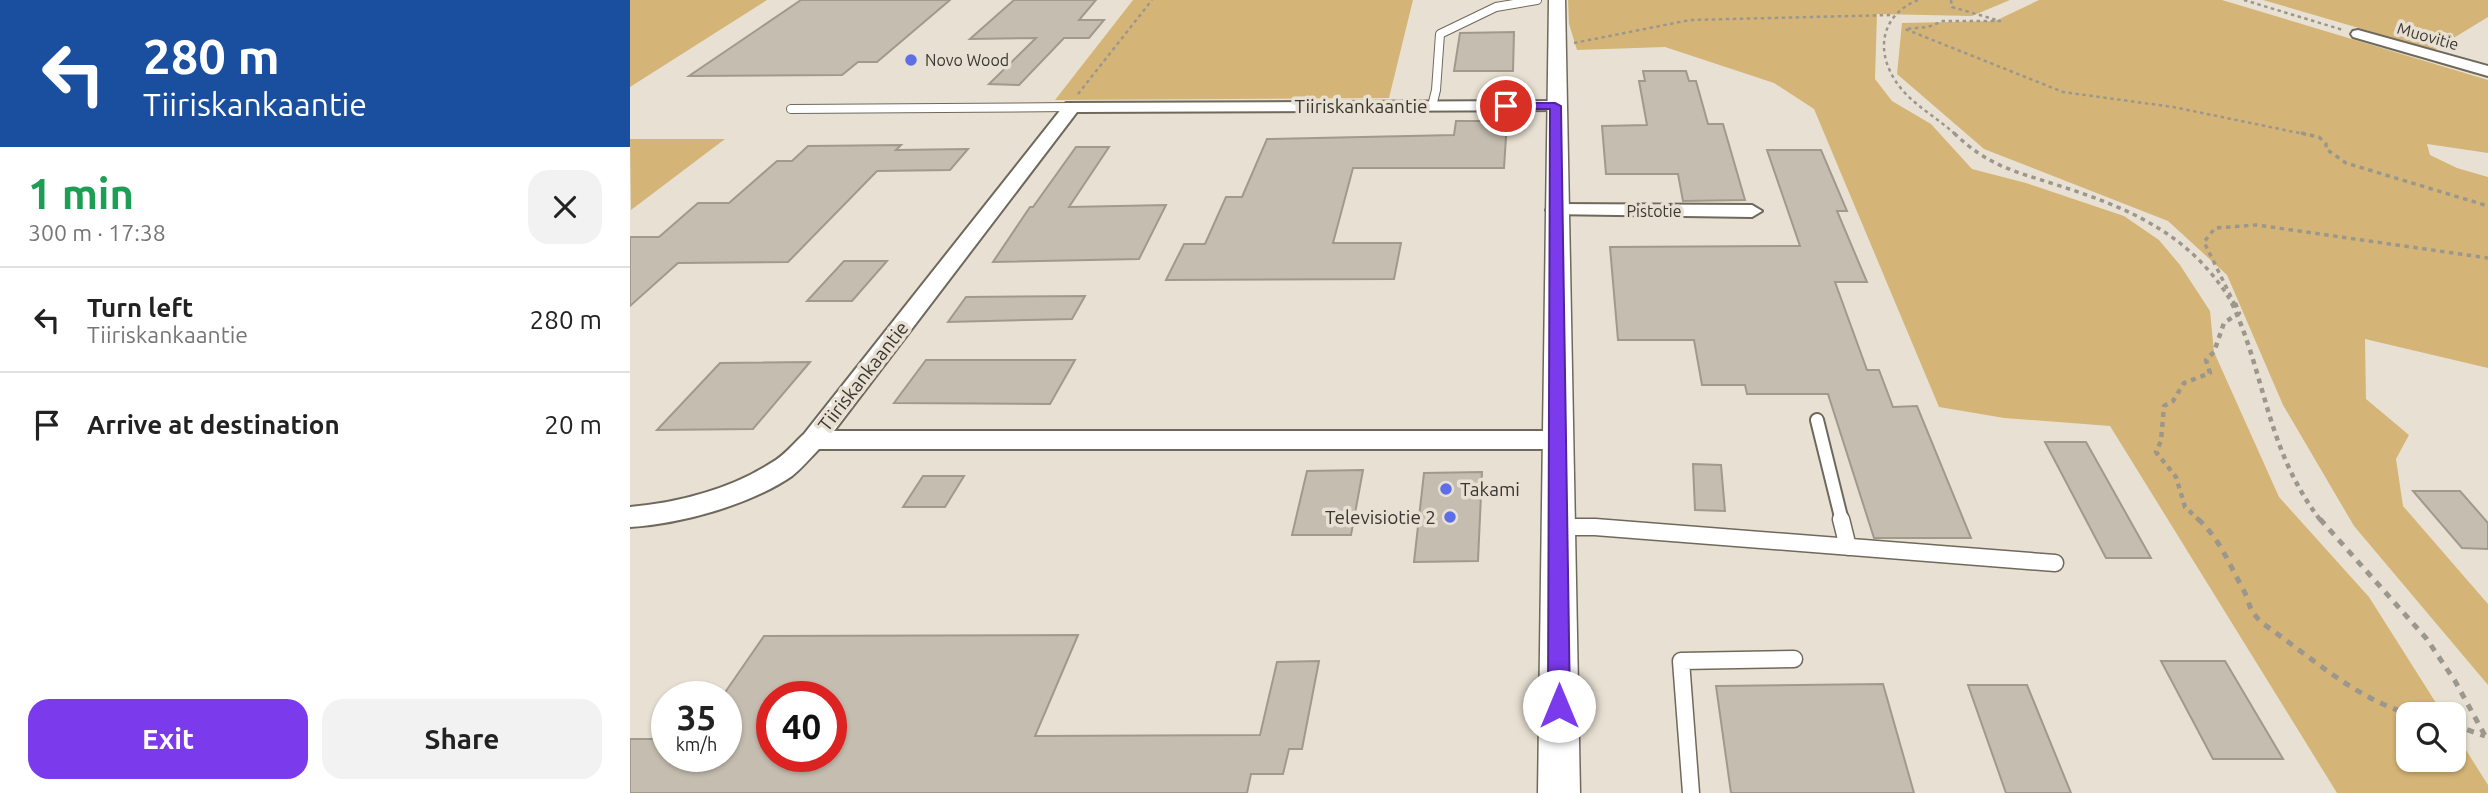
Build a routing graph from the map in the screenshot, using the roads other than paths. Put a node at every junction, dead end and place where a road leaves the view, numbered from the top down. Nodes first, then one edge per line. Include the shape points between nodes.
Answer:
1 (1537, 0) edge
2 (1557, 0) edge
3 (2358, 34) road end
4 (2488, 71) edge
5 (1432, 106) junction
6 (1555, 106) junction
7 (1072, 107) junction
8 (791, 108) dead end
9 (1556, 210) junction
10 (1752, 211) dead end
11 (1817, 420) dead end
12 (813, 440) junction
13 (1557, 440) junction
14 (630, 517) edge
15 (1558, 527) junction
16 (1848, 547) junction
17 (2055, 563) dead end
18 (1794, 659) dead end
19 (1559, 793) edge
20 (1692, 793) edge

1 - 5 lane via 1496,7 1440,34
2 - 6 street
3 - 4 street, Muovitie
5 - 6 street, Tiiriskankaantie
5 - 7 street, Tiiriskankaantie
6 - 9 street
7 - 8 lane
7 - 12 street, Tiiriskankaantie
9 - 10 street, Pistotie
9 - 13 street
11 - 16 lane
12 - 13 street, Tiiriskankaantie
12 - 14 street via 781,470 736,491 678,510
13 - 15 street
15 - 16 lane
15 - 19 street
16 - 17 lane
18 - 20 lane via 1681,661

